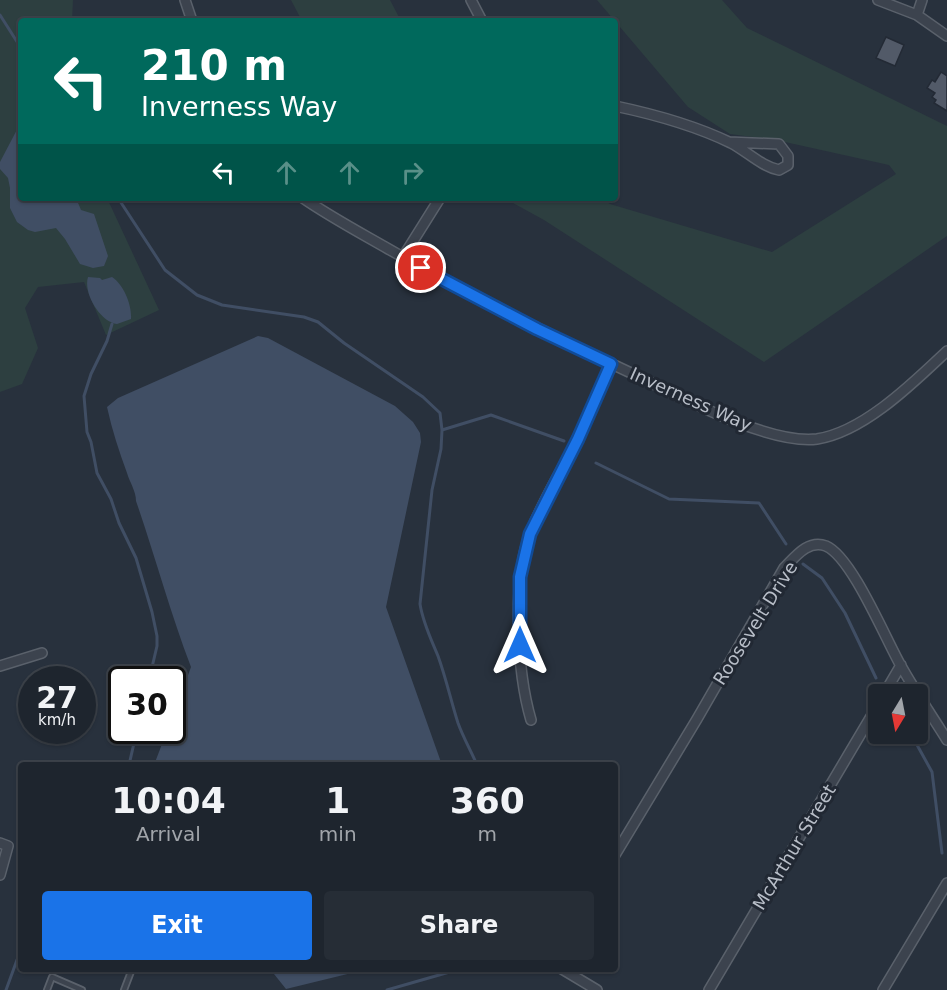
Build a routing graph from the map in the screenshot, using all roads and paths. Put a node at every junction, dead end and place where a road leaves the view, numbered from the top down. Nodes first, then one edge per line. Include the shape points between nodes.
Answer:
1 (185, 0) edge
2 (471, 0) edge
3 (878, 0) edge
4 (922, 0) edge
5 (917, 15) junction
6 (191, 18) edge
7 (480, 18) edge
8 (947, 36) edge
9 (618, 107) edge
10 (729, 142) junction
11 (308, 201) edge
12 (438, 201) edge
13 (403, 257) junction
14 (947, 351) edge
15 (611, 364) junction
16 (42, 653) dead end
17 (901, 665) junction
18 (0, 666) edge
19 (890, 684) edge
20 (531, 720) dead end
21 (868, 722) edge
22 (947, 740) edge
23 (0, 843) edge
24 (618, 850) edge
25 (0, 875) edge
26 (947, 883) edge
27 (131, 972) edge
28 (567, 972) edge
29 (47, 990) edge
30 (82, 990) edge
31 (124, 990) edge
32 (597, 990) edge
33 (709, 990) edge
34 (883, 990) edge

1 - 6 street
2 - 7 street
3 - 5 street
4 - 5 street
5 - 8 street
9 - 10 street
10 - 10 street via 767,168 779,170 788,165 788,156 779,144
11 - 13 street, Inverness Way
12 - 13 street
13 - 15 street, Inverness Way
14 - 15 street, Inverness Way via 869,417 844,431 796,440 706,409
15 - 20 street via 530,534 520,577 520,663
16 - 18 street
17 - 19 street
17 - 22 street, Roosevelt Drive
17 - 24 street, Roosevelt Drive via 870,602 838,555 826,546 814,544 803,549 784,568
21 - 33 street, McArthur Street
23 - 25 street via 8,846
26 - 34 street
27 - 31 lane
28 - 32 street
29 - 30 lane via 52,977

